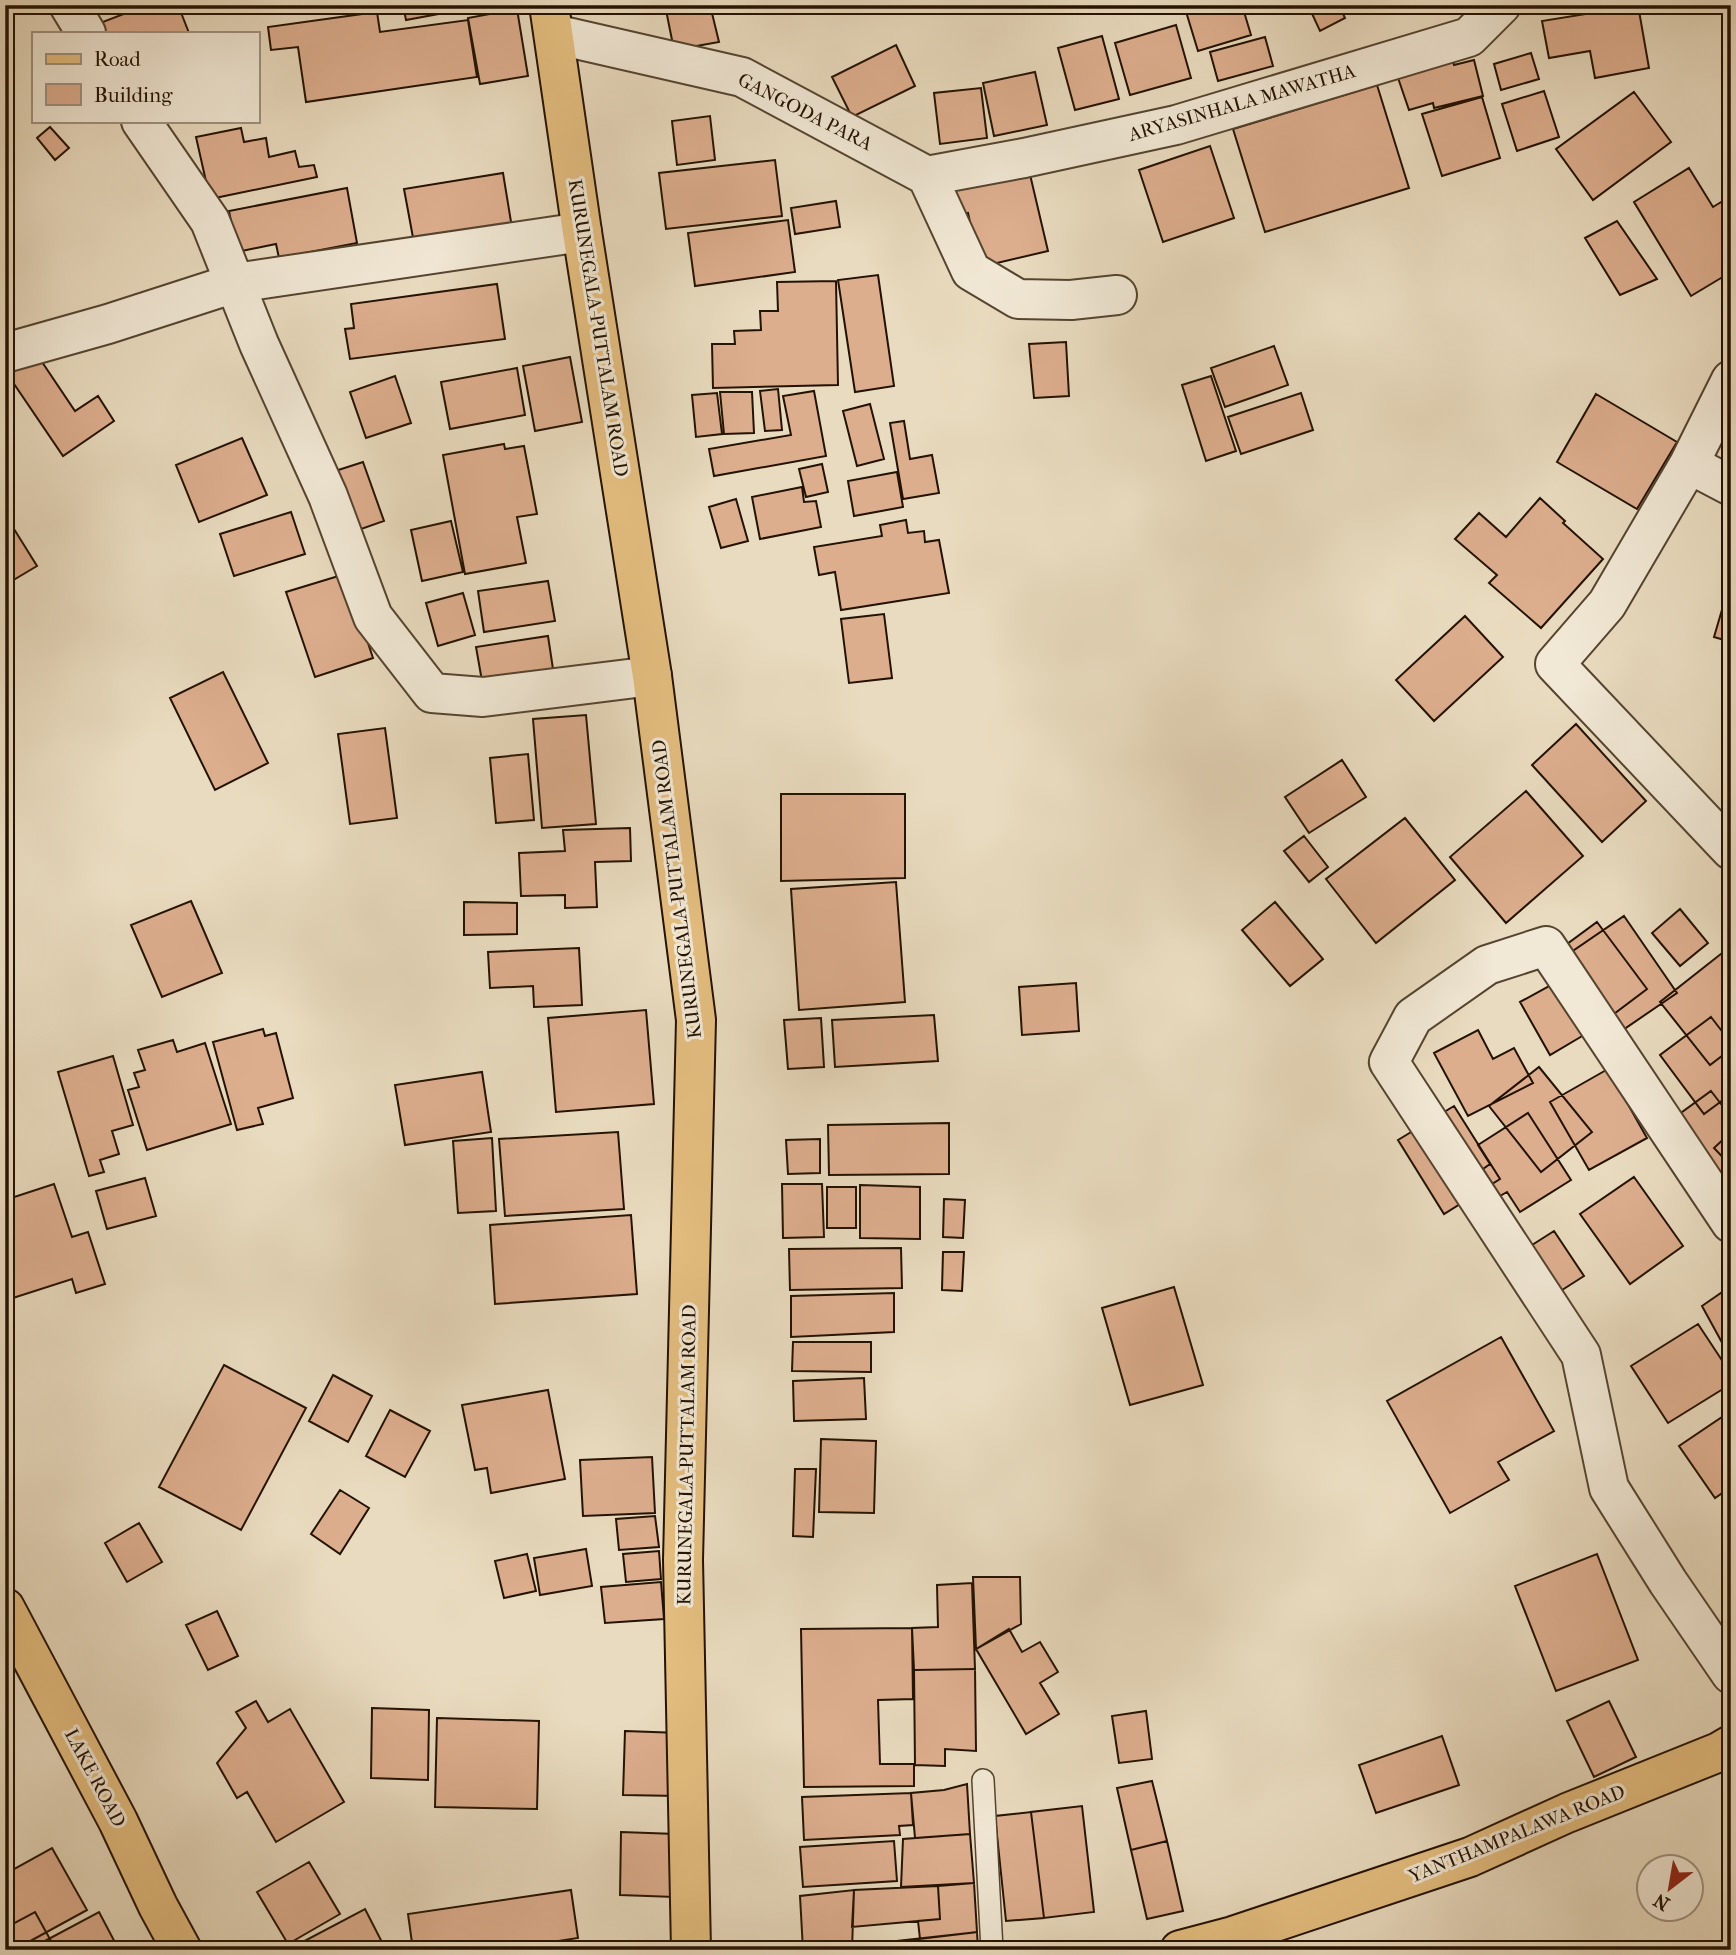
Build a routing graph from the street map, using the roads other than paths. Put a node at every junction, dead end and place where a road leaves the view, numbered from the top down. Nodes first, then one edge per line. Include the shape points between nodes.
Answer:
1 (69, 5) edge
2 (1501, 5) edge
3 (552, 20) edge
4 (85, 32) edge
5 (142, 122) edge
6 (927, 176) junction
7 (582, 232) junction
8 (235, 283) junction
9 (1117, 295) dead end
10 (5, 353) edge
11 (1731, 380) edge
12 (1689, 464) junction
13 (1731, 486) edge
14 (652, 676) junction
15 (1731, 850) edge
16 (1731, 1223) edge
17 (5, 1608) edge
18 (1731, 1674) edge
19 (1731, 1745) edge
20 (983, 1780) dead end
21 (182, 1950) edge
22 (691, 1950) edge
23 (992, 1950) edge
24 (1180, 1950) edge

1 - 4 street
2 - 6 street, ARYASINHALA MAWATHA via 1469,37 1176,125
3 - 6 street, GANGODA PARA via 742,77
3 - 7 main road, KURUNEGALA-PUTTALAM ROAD
5 - 8 street via 210,221
6 - 9 street via 971,271 1018,299
7 - 8 street
7 - 14 main road, KURUNEGALA-PUTTALAM ROAD
8 - 10 street
8 - 14 street via 328,496 373,617 432,693 483,697
11 - 12 street
12 - 13 street
12 - 15 street via 1607,604 1555,664
14 - 22 main road, KURUNEGALA-PUTTALAM ROAD via 696,1020 683,1560
16 - 18 street via 1546,946 1487,965 1413,1017 1389,1062 1581,1355 1609,1488
17 - 21 main road, LAKE ROAD
19 - 24 main road, YANTHAMPALAWA ROAD via 1470,1857
20 - 23 lane

